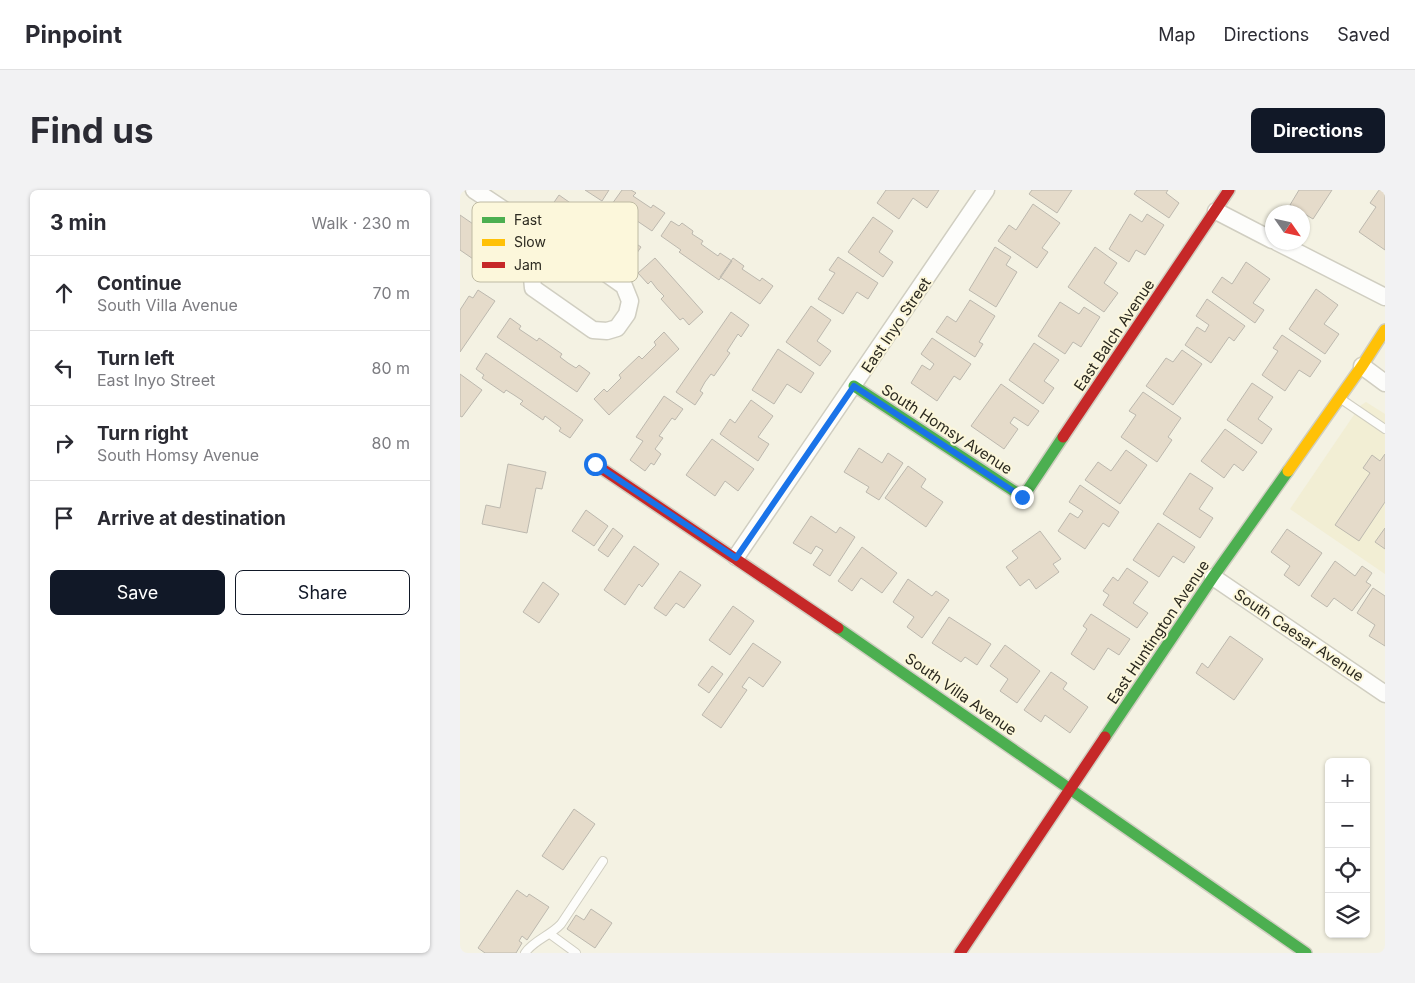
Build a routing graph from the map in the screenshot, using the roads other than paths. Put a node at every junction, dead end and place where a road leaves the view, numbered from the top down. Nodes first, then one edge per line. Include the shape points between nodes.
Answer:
1 (474, 190) edge
2 (986, 190) edge
3 (1229, 190) edge
4 (492, 202) edge
5 (1216, 211) junction
6 (1265, 236) edge
7 (1293, 250) edge
8 (532, 282) edge
9 (618, 282) edge
10 (1385, 297) edge
11 (1385, 330) edge
12 (1362, 366) junction
13 (1385, 383) edge
14 (854, 386) junction
15 (1339, 398) junction
16 (1385, 429) edge
17 (595, 464) dead end
18 (1022, 497) joint
19 (736, 558) junction
20 (1213, 576) junction
21 (1385, 694) edge
22 (1072, 789) junction
23 (603, 861) dead end
24 (550, 934) junction
25 (525, 953) edge
26 (576, 953) edge
27 (960, 953) edge
28 (1306, 953) edge

1 - 4 street
2 - 14 street, East Inyo Street
3 - 5 street, East Balch Avenue
5 - 6 street
5 - 18 street, East Balch Avenue
7 - 10 street
8 - 9 street via 533,288 593,330 608,331 618,328 627,314 630,301 624,286
11 - 12 street, East Huntington Avenue
12 - 13 street
12 - 15 street, East Huntington Avenue
14 - 18 street, South Homsy Avenue
14 - 19 street, East Inyo Street
15 - 16 lane
15 - 20 street, East Huntington Avenue
17 - 19 street, South Villa Avenue
19 - 22 street, South Villa Avenue
20 - 21 street, South Caesar Avenue
20 - 22 street, East Huntington Avenue
22 - 27 street, East Huntington Avenue
22 - 28 street, South Villa Avenue
23 - 24 lane via 564,919
24 - 25 lane via 534,943
24 - 26 lane

